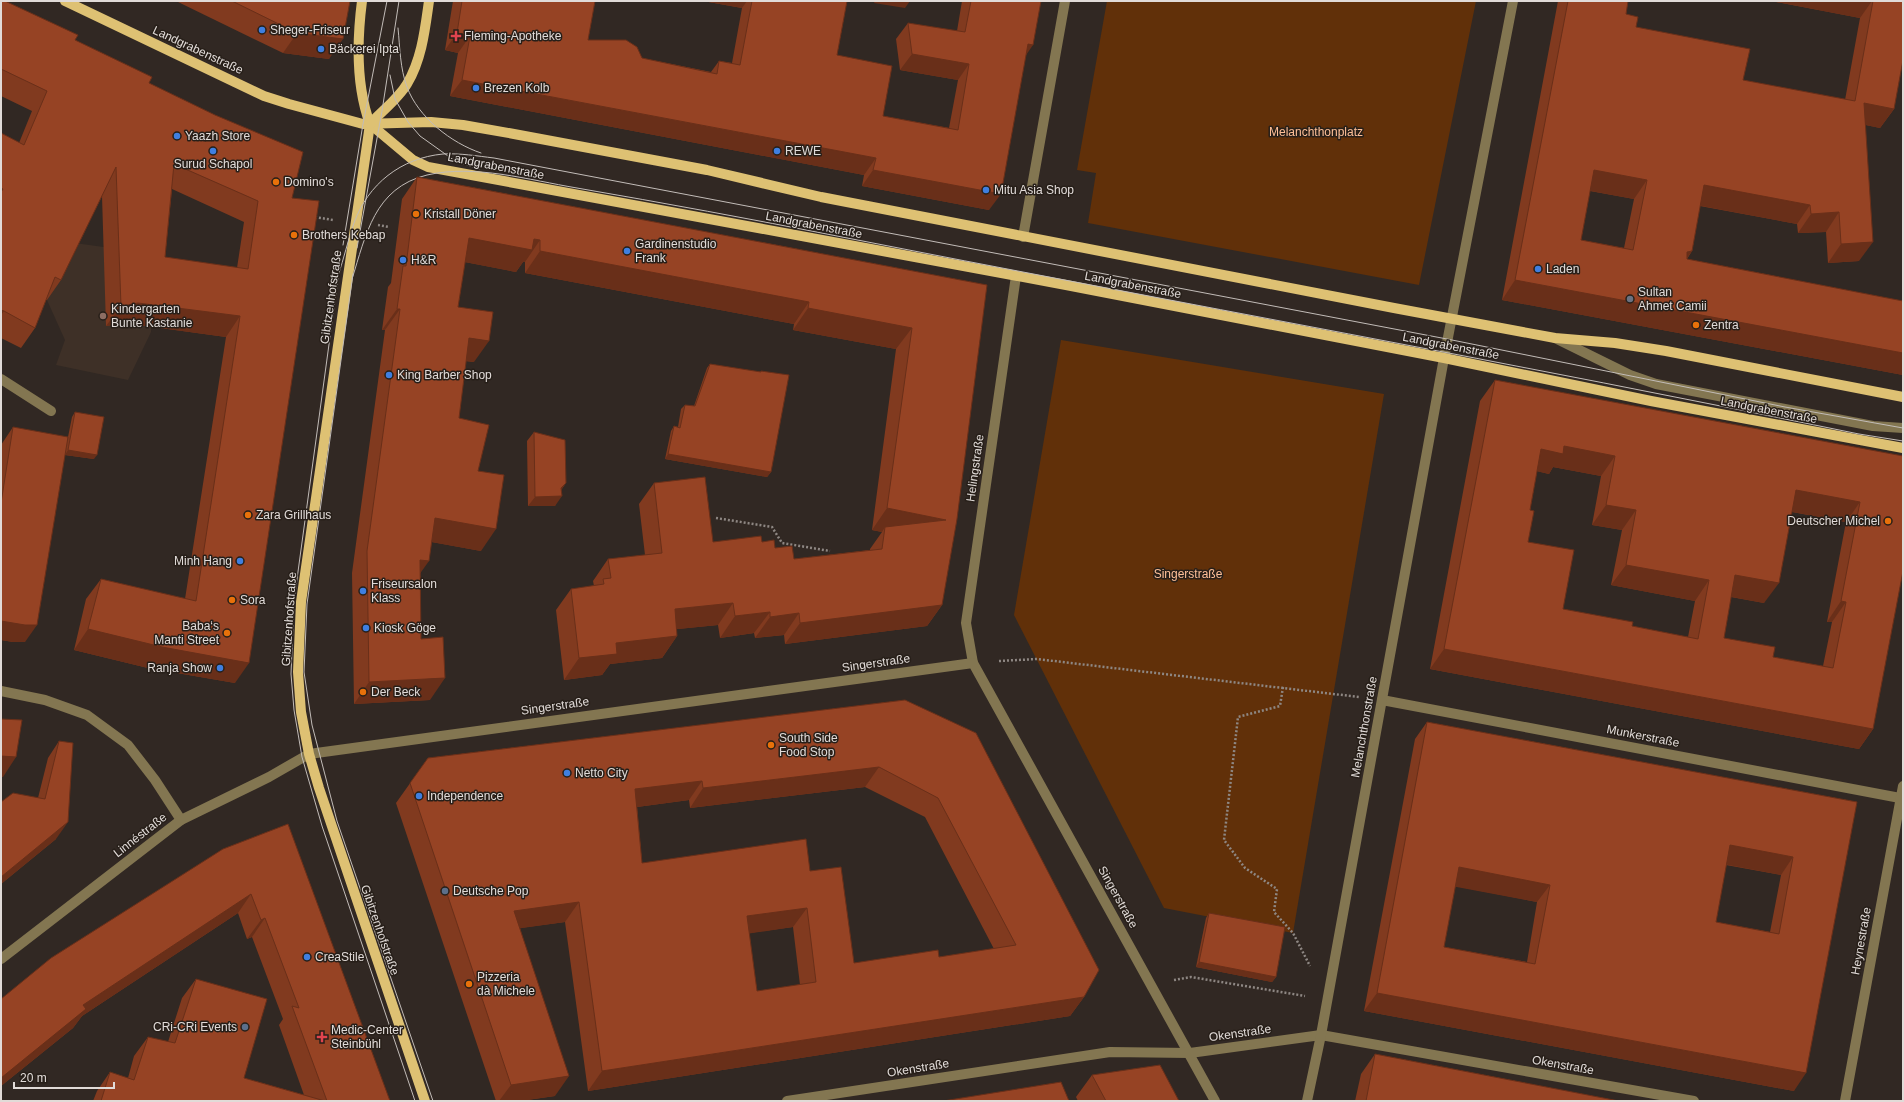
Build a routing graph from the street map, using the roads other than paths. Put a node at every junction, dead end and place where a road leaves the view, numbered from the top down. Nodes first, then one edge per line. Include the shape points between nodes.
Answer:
1 (65, 1) edge
2 (362, 1) edge
3 (429, 1) edge
4 (1065, 1) edge
5 (1513, 1) edge
6 (370, 124) junction
7 (1023, 237) junction
8 (1016, 276) junction
9 (1452, 319) junction
10 (1554, 338) junction
11 (1444, 358) junction
12 (1, 379) edge
13 (1903, 397) edge
14 (51, 411) dead end
15 (1903, 428) edge
16 (1903, 448) edge
17 (974, 662) junction
18 (1, 691) edge
19 (1382, 700) junction
20 (309, 754) junction
21 (1903, 786) edge
22 (1900, 798) junction
23 (181, 820) junction
24 (1, 958) edge
25 (1321, 1035) junction
26 (1190, 1054) junction
27 (425, 1101) edge
28 (786, 1101) edge
29 (1215, 1101) edge
30 (1307, 1101) edge
31 (1694, 1101) edge
32 (1845, 1101) edge

1 - 6 main road, Landgrabenstraße via 264,96
2 - 6 main road, Gibitzenhofstraße via 359,48 361,81
3 - 6 main road via 415,70 403,90
4 - 7 street
5 - 9 street
6 - 7 main road, Landgrabenstraße via 431,122 463,125 707,170 820,197
6 - 8 main road, Landgrabenstraße via 413,160 428,167
6 - 20 main road, Gibitzenhofstraße via 301,602 299,692
7 - 9 main road, Landgrabenstraße
8 - 11 main road, Landgrabenstraße
8 - 17 street, Helingstraße via 966,622
9 - 10 main road, Landgrabenstraße
9 - 11 street
10 - 13 main road, Landgrabenstraße via 1666,351
10 - 15 street via 1630,376 1656,384 1873,426
11 - 16 main road, Landgrabenstraße via 1651,401
11 - 19 street, Melanchthonstraße
12 - 14 street
17 - 20 street, Singerstraße
17 - 26 street, Singerstraße
18 - 23 street via 45,700 87,715 128,745
19 - 22 street, Munkerstraße
19 - 25 street, Melanchthonstraße
20 - 23 street, Linnéstraße
20 - 27 main road, Gibitzenhofstraße
21 - 22 street, Heynestraße
22 - 32 street, Heynestraße
23 - 24 street, Linnéstraße
25 - 26 street, Okenstraße
25 - 30 street, Melanchthonstraße
25 - 31 street, Okenstraße
26 - 28 street, Okenstraße via 1110,1052
26 - 29 street, Singerstraße

